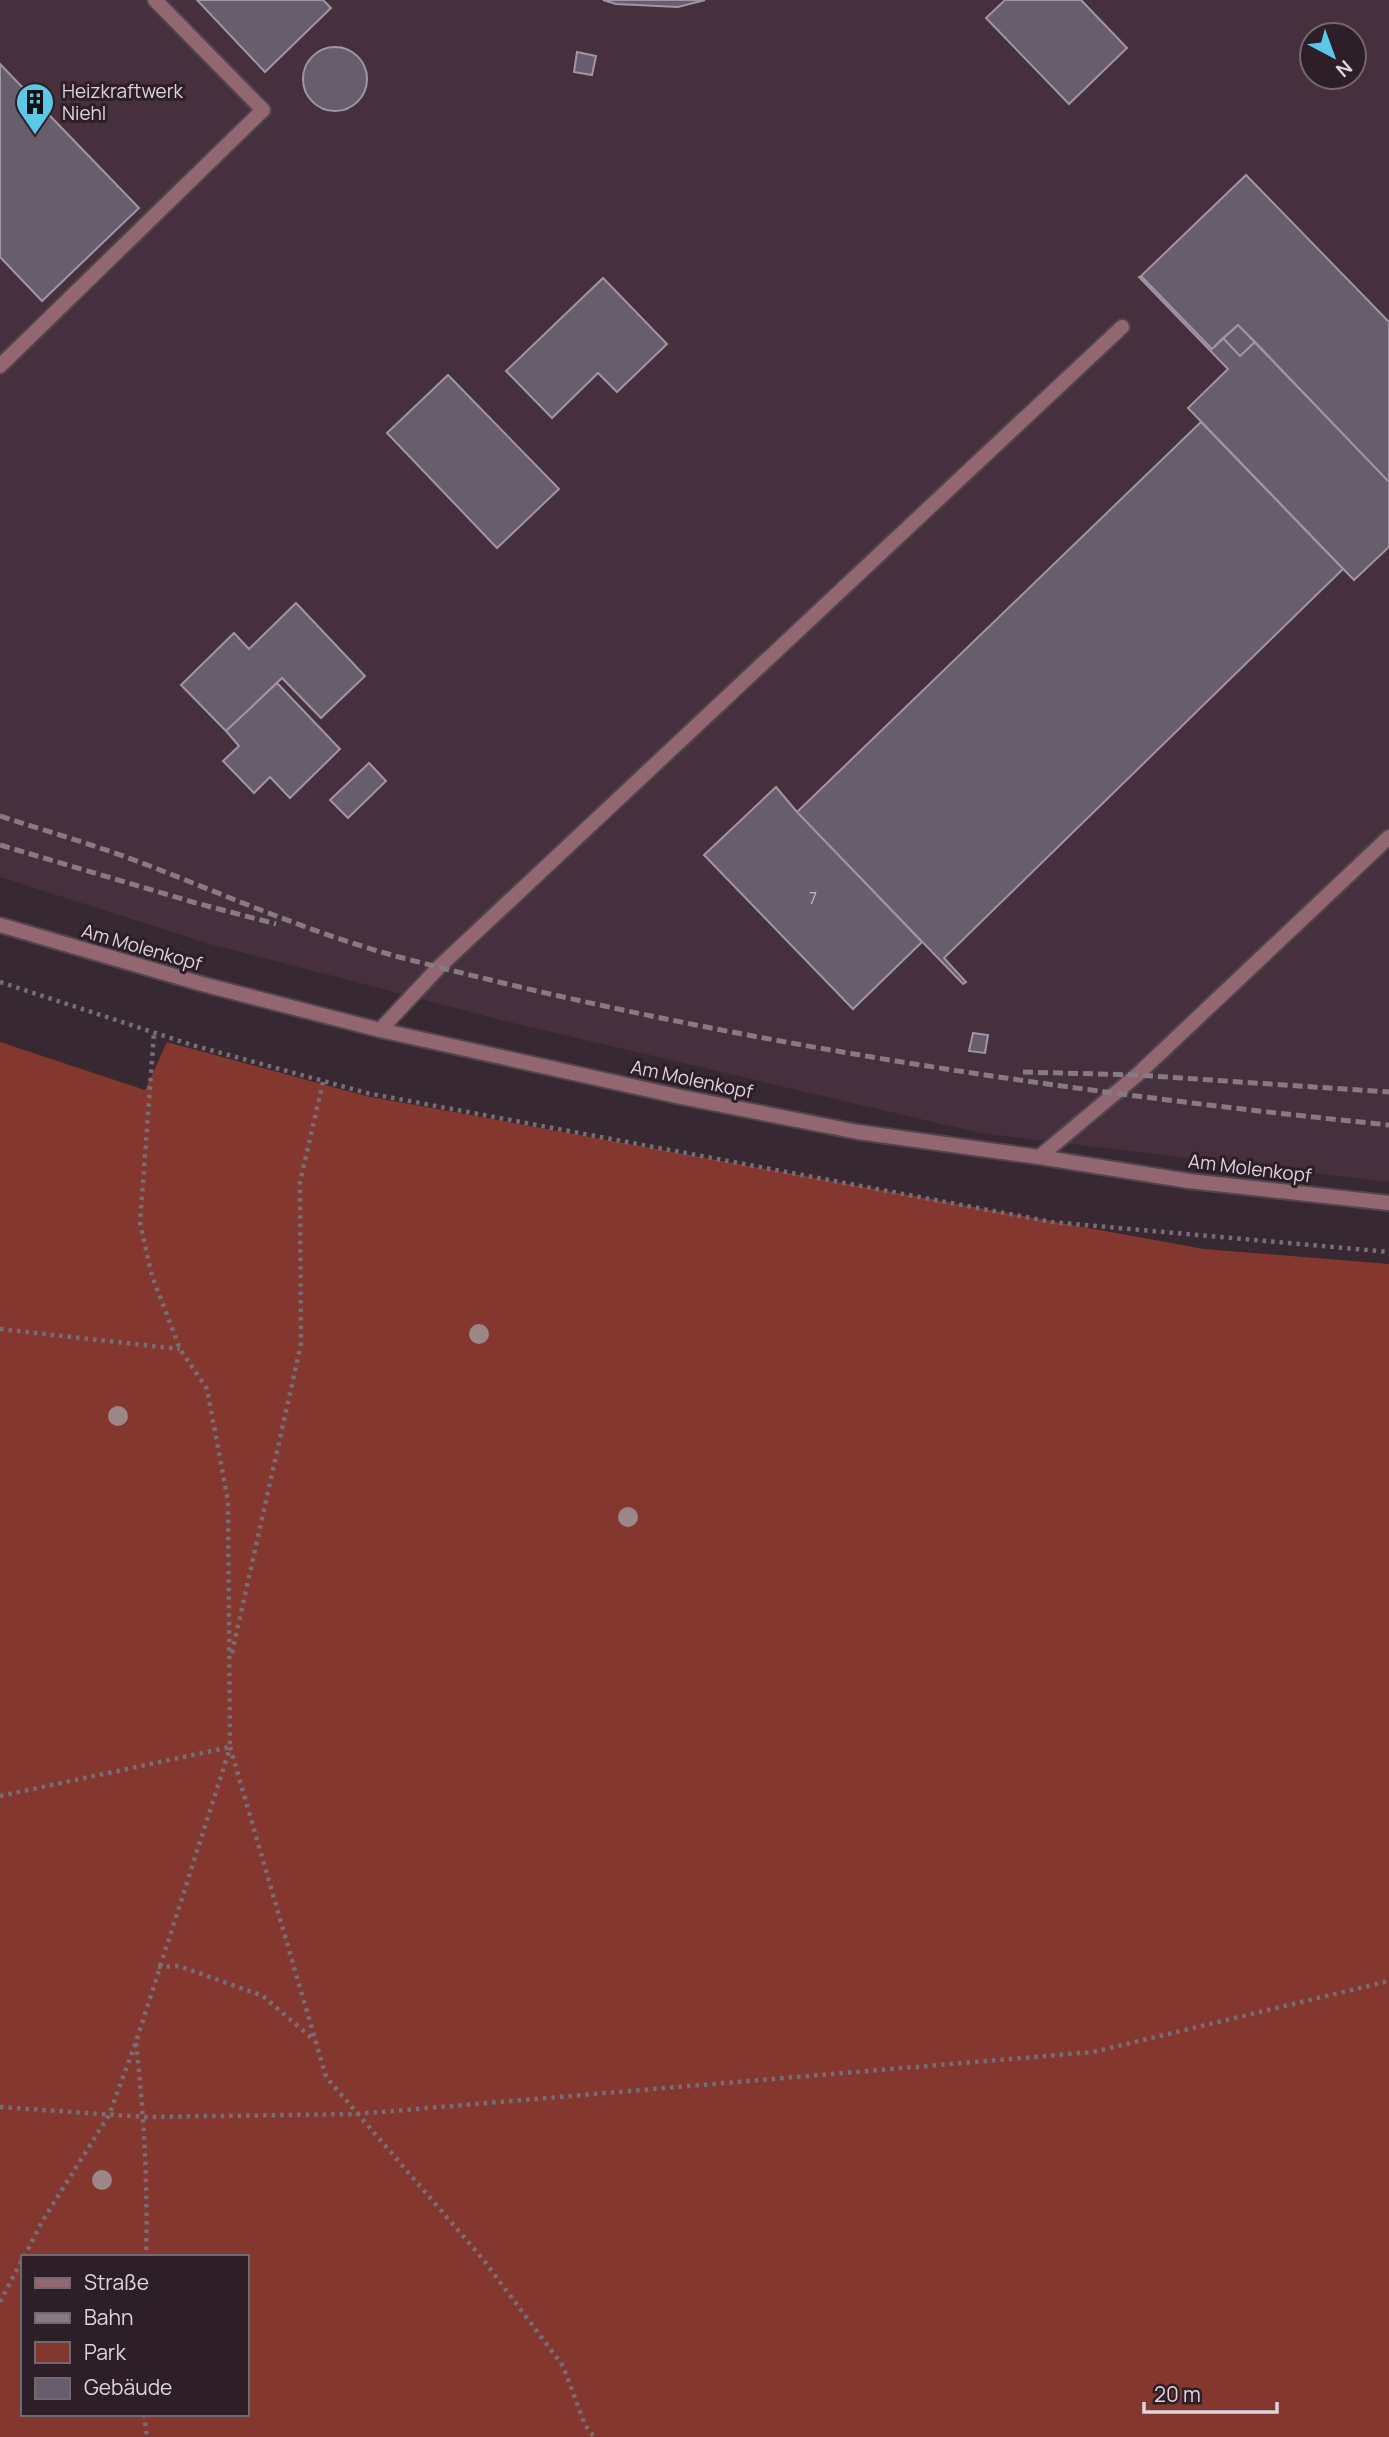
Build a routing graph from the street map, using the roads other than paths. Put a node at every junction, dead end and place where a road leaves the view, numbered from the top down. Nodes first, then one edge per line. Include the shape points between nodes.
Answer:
1 (155, 0) edge
2 (1122, 327) dead end
3 (0, 366) edge
4 (1389, 838) edge
5 (0, 925) edge
6 (380, 1030) junction
7 (1039, 1157) junction
8 (1389, 1203) edge

1 - 3 street via 262,110
2 - 6 street via 440,966
4 - 7 street via 1137,1075
5 - 6 street, Am Molenkopf
6 - 7 street, Am Molenkopf via 844,1130
7 - 8 street, Am Molenkopf via 1189,1181

